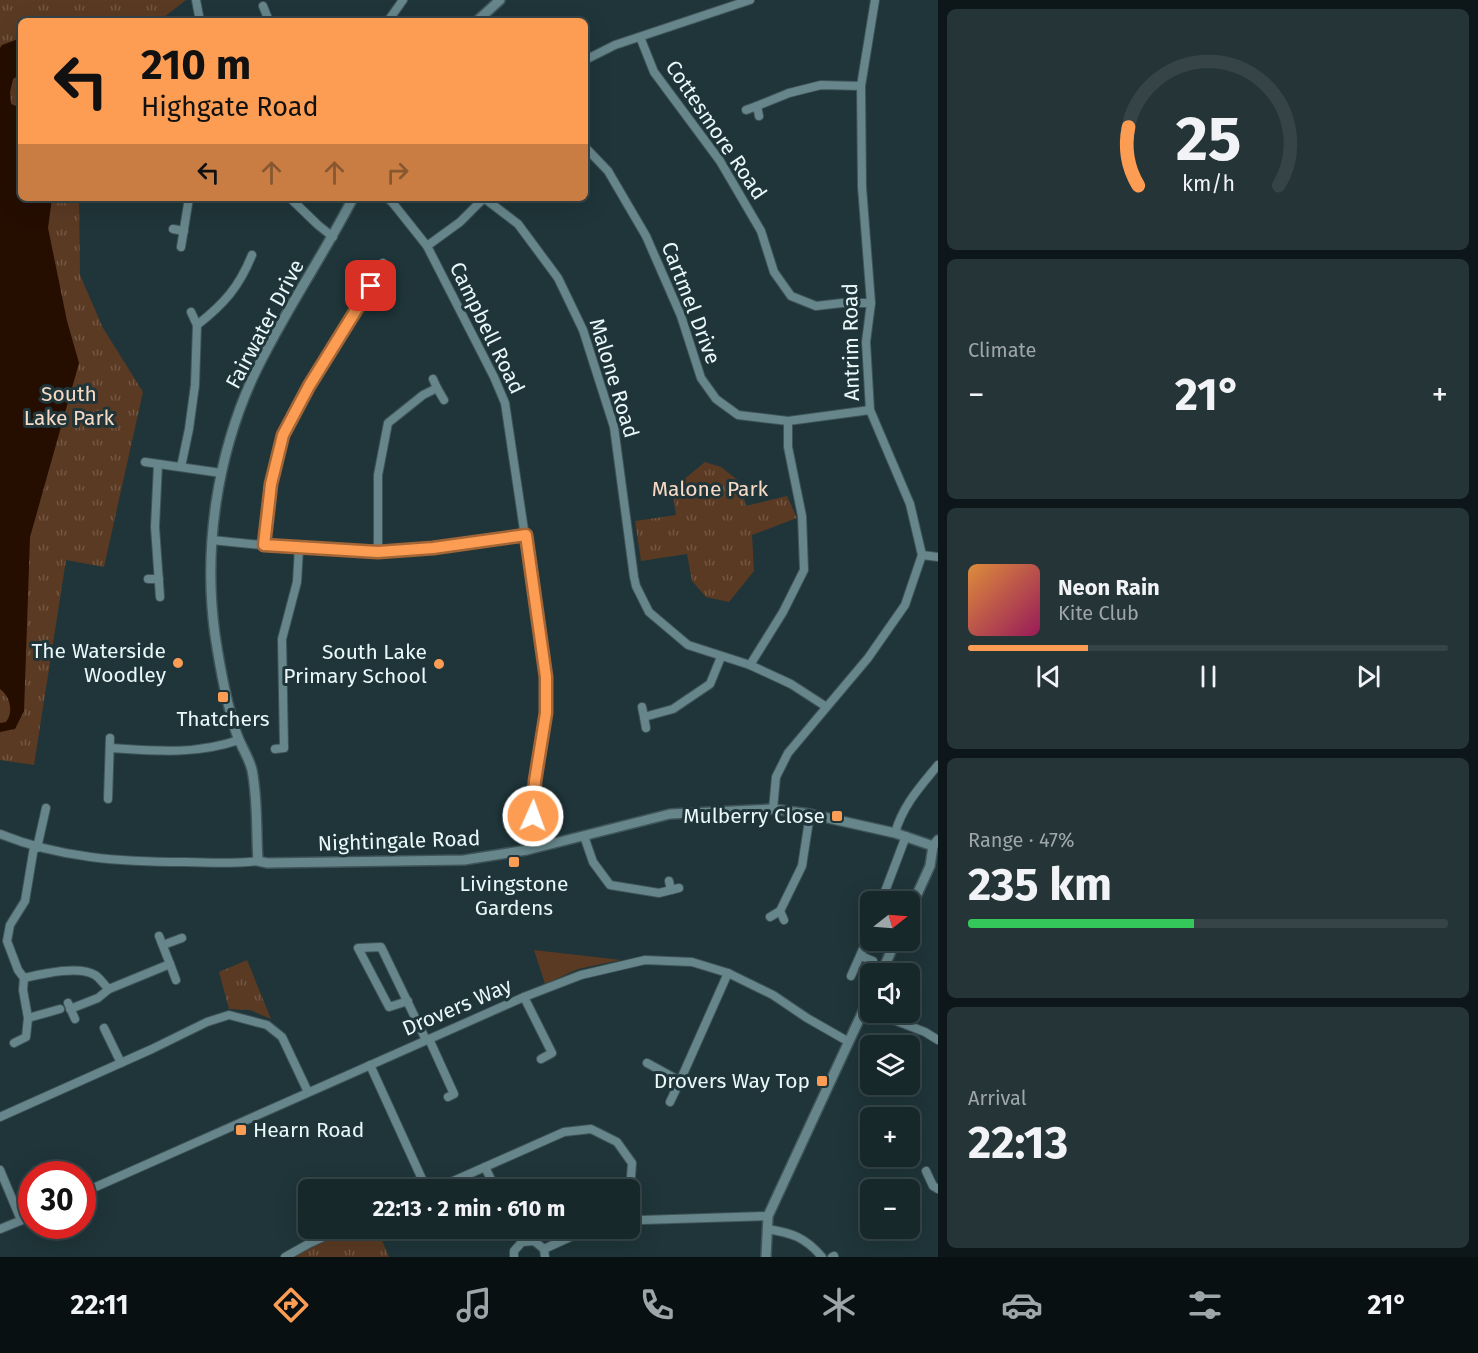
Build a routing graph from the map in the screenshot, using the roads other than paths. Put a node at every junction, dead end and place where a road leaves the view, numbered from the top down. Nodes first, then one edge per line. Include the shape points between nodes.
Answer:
1 (195, 0) edge
2 (403, 0) edge
3 (500, 0) edge
4 (750, 0) edge
5 (875, 0) edge
6 (263, 6) dead end
7 (199, 18) edge
8 (266, 18) edge
9 (390, 18) edge
10 (480, 18) edge
11 (640, 37) junction
12 (588, 58) edge
13 (861, 86) junction
14 (757, 106) junction
15 (746, 110) dead end
16 (759, 116) dead end
17 (588, 150) edge
18 (189, 201) edge
19 (293, 201) edge
20 (351, 201) edge
21 (391, 201) edge
22 (481, 201) edge
23 (488, 201) edge
24 (173, 229) dead end
25 (184, 231) junction
26 (333, 237) junction
27 (427, 246) junction
28 (181, 247) dead end
29 (252, 255) dead end
30 (383, 263) dead end
31 (371, 286) junction
32 (382, 294) dead end
33 (871, 303) junction
34 (191, 312) dead end
35 (197, 325) junction
36 (433, 379) dead end
37 (437, 388) junction
38 (444, 400) dead end
39 (870, 410) junction
40 (788, 421) junction
41 (145, 462) dead end
42 (158, 464) junction
43 (181, 467) junction
44 (221, 473) junction
45 (526, 535) junction
46 (212, 540) junction
47 (264, 545) junction
48 (299, 548) junction
49 (378, 552) junction
50 (922, 555) junction
51 (938, 557) edge
52 (147, 579) dead end
53 (159, 579) junction
54 (160, 597) dead end
55 (721, 657) junction
56 (750, 665) junction
57 (642, 706) dead end
58 (825, 706) junction
59 (644, 717) junction
60 (646, 728) dead end
61 (110, 738) dead end
62 (239, 740) junction
63 (110, 748) junction
64 (275, 749) dead end
65 (938, 765) edge
66 (108, 799) dead end
67 (46, 808) dead end
68 (773, 809) junction
69 (810, 814) junction
70 (896, 833) junction
71 (0, 834) edge
72 (584, 836) junction
73 (906, 836) junction
74 (936, 843) edge
75 (539, 846) junction
76 (35, 847) junction
77 (258, 861) junction
78 (934, 868) edge
79 (669, 881) dead end
80 (885, 891) edge
81 (920, 893) edge
82 (780, 911) junction
83 (770, 917) dead end
84 (784, 920) dead end
85 (159, 936) dead end
86 (182, 938) dead end
87 (163, 945) junction
88 (863, 951) edge
89 (861, 956) junction
90 (873, 961) dead end
91 (170, 964) junction
92 (728, 974) junction
93 (851, 976) dead end
94 (24, 978) junction
95 (176, 980) dead end
96 (109, 988) junction
97 (524, 998) junction
98 (408, 1001) junction
99 (60, 1009) dead end
100 (28, 1018) junction
101 (75, 1019) dead end
102 (861, 1023) edge
103 (901, 1023) edge
104 (104, 1028) dead end
105 (428, 1039) junction
106 (938, 1040) edge
107 (849, 1042) junction
108 (14, 1043) dead end
109 (541, 1059) dead end
110 (121, 1063) junction
111 (647, 1063) dead end
112 (370, 1065) junction
113 (680, 1081) junction
114 (308, 1092) junction
115 (454, 1094) dead end
116 (670, 1102) dead end
117 (0, 1117) edge
118 (485, 1167) junction
119 (0, 1170) edge
120 (926, 1171) dead end
121 (422, 1179) edge
122 (458, 1179) edge
123 (491, 1179) edge
124 (631, 1179) edge
125 (96, 1187) edge
126 (938, 1189) edge
127 (18, 1213) edge
128 (768, 1216) junction
129 (640, 1219) edge
130 (18, 1221) edge
131 (0, 1229) edge
132 (767, 1229) junction
133 (319, 1239) edge
134 (520, 1239) edge
135 (570, 1239) edge
136 (522, 1242) junction
137 (545, 1253) edge
138 (285, 1257) edge
139 (514, 1257) edge
140 (766, 1257) edge
141 (822, 1257) edge

1 - 7 street
2 - 9 street
3 - 10 street
4 - 11 street
5 - 13 street, Antrim Road
6 - 8 street
11 - 12 street
11 - 33 street, Cottesmore Road via 654,72 720,161 761,231 774,272 791,296 816,306
13 - 14 street via 821,85
13 - 33 street, Antrim Road via 862,187
14 - 15 street
14 - 16 street
17 - 40 street, Cartmel Drive via 608,171 646,236 681,316 701,378 716,399 738,415
18 - 25 street
19 - 26 street
20 - 26 street, Fairwater Drive
21 - 27 street, Campbell Road
22 - 27 street
23 - 55 street, Malone Road via 518,224 552,269 584,330 614,427 634,577 649,612 688,645
24 - 25 street
25 - 28 street
26 - 44 street, Fairwater Drive via 253,378
27 - 45 street, Campbell Road via 505,403
29 - 35 street via 220,307
30 - 31 street
31 - 32 street
31 - 47 street via 283,435 271,484
33 - 39 street, Antrim Road via 866,342
34 - 35 street
35 - 43 street via 195,386
36 - 37 street
37 - 38 street
37 - 49 street via 388,423 378,475
39 - 40 street, Cartmel Drive
39 - 50 street, Antrim Road via 910,504
40 - 56 street via 802,516 804,570
41 - 42 street
42 - 43 street
42 - 53 street via 155,527
43 - 44 street
44 - 46 street, Fairwater Drive
45 - 49 street
45 - 75 street, Campbell Road via 546,677 546,713 533,816
46 - 47 street
46 - 62 street, Fairwater Drive via 215,632 226,697
47 - 48 street
48 - 49 street
48 - 64 street via 297,582 282,639 284,748
50 - 51 street
50 - 58 street via 905,605 868,658
52 - 53 street
53 - 54 street
55 - 56 street, Malone Road
55 - 59 street via 710,684 672,710
56 - 58 street, Malone Road
57 - 59 street
58 - 68 street via 788,753 776,777
59 - 60 street
61 - 63 street
62 - 63 street via 193,751
62 - 77 street, Fairwater Drive via 255,790
63 - 66 street
65 - 70 street via 908,801
67 - 76 street
68 - 69 street, Nightingale Road
68 - 72 street, Nightingale Road via 670,814
69 - 70 street, Nightingale Road
69 - 82 street via 802,866
70 - 73 street, Nightingale Road
71 - 76 street, Nightingale Road
72 - 75 street, Nightingale Road
72 - 79 street via 593,862 610,885 658,892 675,889
73 - 74 street, Nightingale Road
73 - 80 street
74 - 78 street
75 - 77 street, Nightingale Road via 464,860
76 - 77 street, Nightingale Road via 137,862
76 - 94 street via 25,901 10,925 7,941
78 - 81 street
82 - 83 street
82 - 84 street
85 - 87 street
86 - 87 street
87 - 91 street
88 - 89 street
89 - 90 street
89 - 93 street
91 - 95 street
91 - 96 street
92 - 97 street, Drovers Way via 692,962 645,960 581,975
92 - 107 street, Drovers Way via 773,995
92 - 113 street
94 - 96 street via 58,972 89,973
94 - 100 street
96 - 101 street via 98,998 69,1006
97 - 105 street, Drovers Way
97 - 109 street via 552,1053
98 - 98 street via 381,947 356,949 389,1006
98 - 105 street
99 - 100 street
100 - 108 street via 26,1037
102 - 107 street
103 - 106 street
104 - 110 street
105 - 112 street, Drovers Way
105 - 115 street
107 - 128 street
110 - 114 street via 229,1015 267,1024 282,1037
110 - 117 street
111 - 113 street
112 - 114 street, Drovers Way
112 - 121 street
113 - 116 street
114 - 125 street, Drovers Way
118 - 122 street
118 - 123 street
118 - 124 street via 564,1132 591,1129 617,1142 632,1164
119 - 127 street
120 - 126 street
128 - 129 street
128 - 132 street
130 - 131 street
132 - 140 street
132 - 141 street via 790,1233 810,1244
133 - 138 street
134 - 136 street
135 - 137 street
136 - 137 street via 534,1240
136 - 139 street

